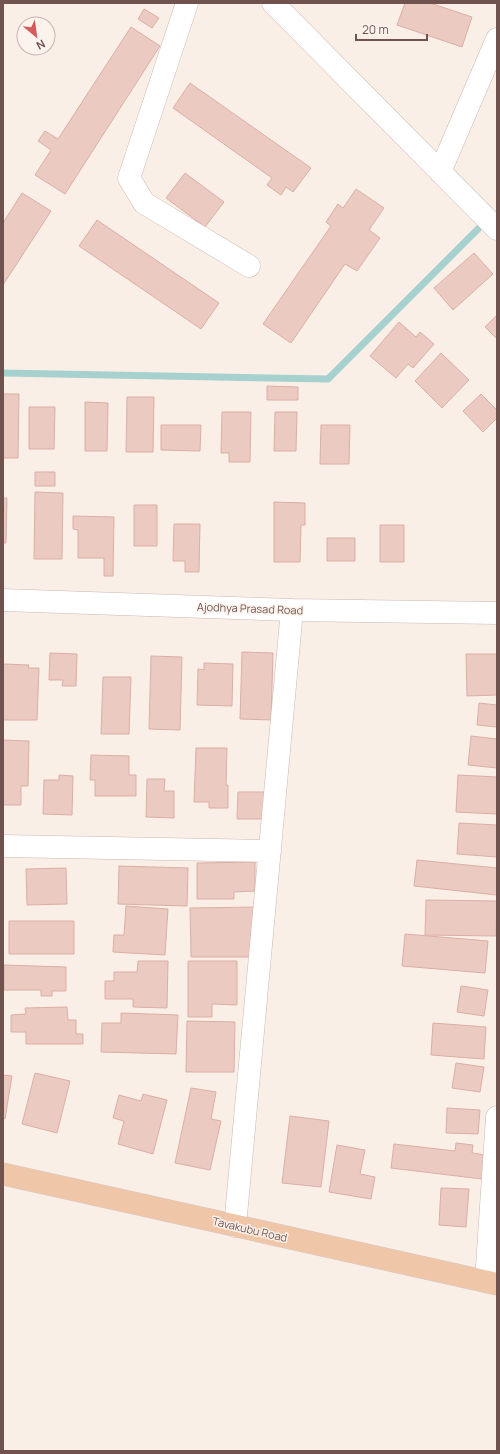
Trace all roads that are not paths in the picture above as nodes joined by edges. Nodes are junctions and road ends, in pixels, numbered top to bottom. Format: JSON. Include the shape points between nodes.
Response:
{"nodes":[{"id":1,"x":187,"y":3,"type":"edge"},
{"id":2,"x":273,"y":3,"type":"edge"},
{"id":3,"x":497,"y":39,"type":"edge"},
{"id":4,"x":440,"y":172,"type":"junction"},
{"id":5,"x":497,"y":230,"type":"edge"},
{"id":6,"x":249,"y":266,"type":"dead end"},
{"id":7,"x":3,"y":600,"type":"edge"},
{"id":8,"x":292,"y":610,"type":"junction"},
{"id":9,"x":497,"y":613,"type":"edge"},
{"id":10,"x":3,"y":846,"type":"edge"},
{"id":11,"x":270,"y":851,"type":"junction"},
{"id":12,"x":497,"y":1117,"type":"edge"},
{"id":13,"x":3,"y":1174,"type":"edge"},
{"id":14,"x":235,"y":1226,"type":"junction"},
{"id":15,"x":491,"y":1282,"type":"edge"}],
"edges":[{"from":1,"to":6,"type":"street","via":[[128,178],[144,203]]},
{"from":2,"to":4,"type":"street"},
{"from":3,"to":4,"type":"street"},
{"from":4,"to":5,"type":"street"},
{"from":7,"to":8,"type":"street","name":"Ajodhya Prasad Road"},
{"from":8,"to":9,"type":"street","name":"Ajodhya Prasad Road"},
{"from":8,"to":11,"type":"street"},
{"from":10,"to":11,"type":"street"},
{"from":11,"to":14,"type":"street"},
{"from":12,"to":15,"type":"street"},
{"from":13,"to":14,"type":"main road","name":"Tavakubu Road"},
{"from":14,"to":15,"type":"main road","name":"Tavakubu Road"}]}
